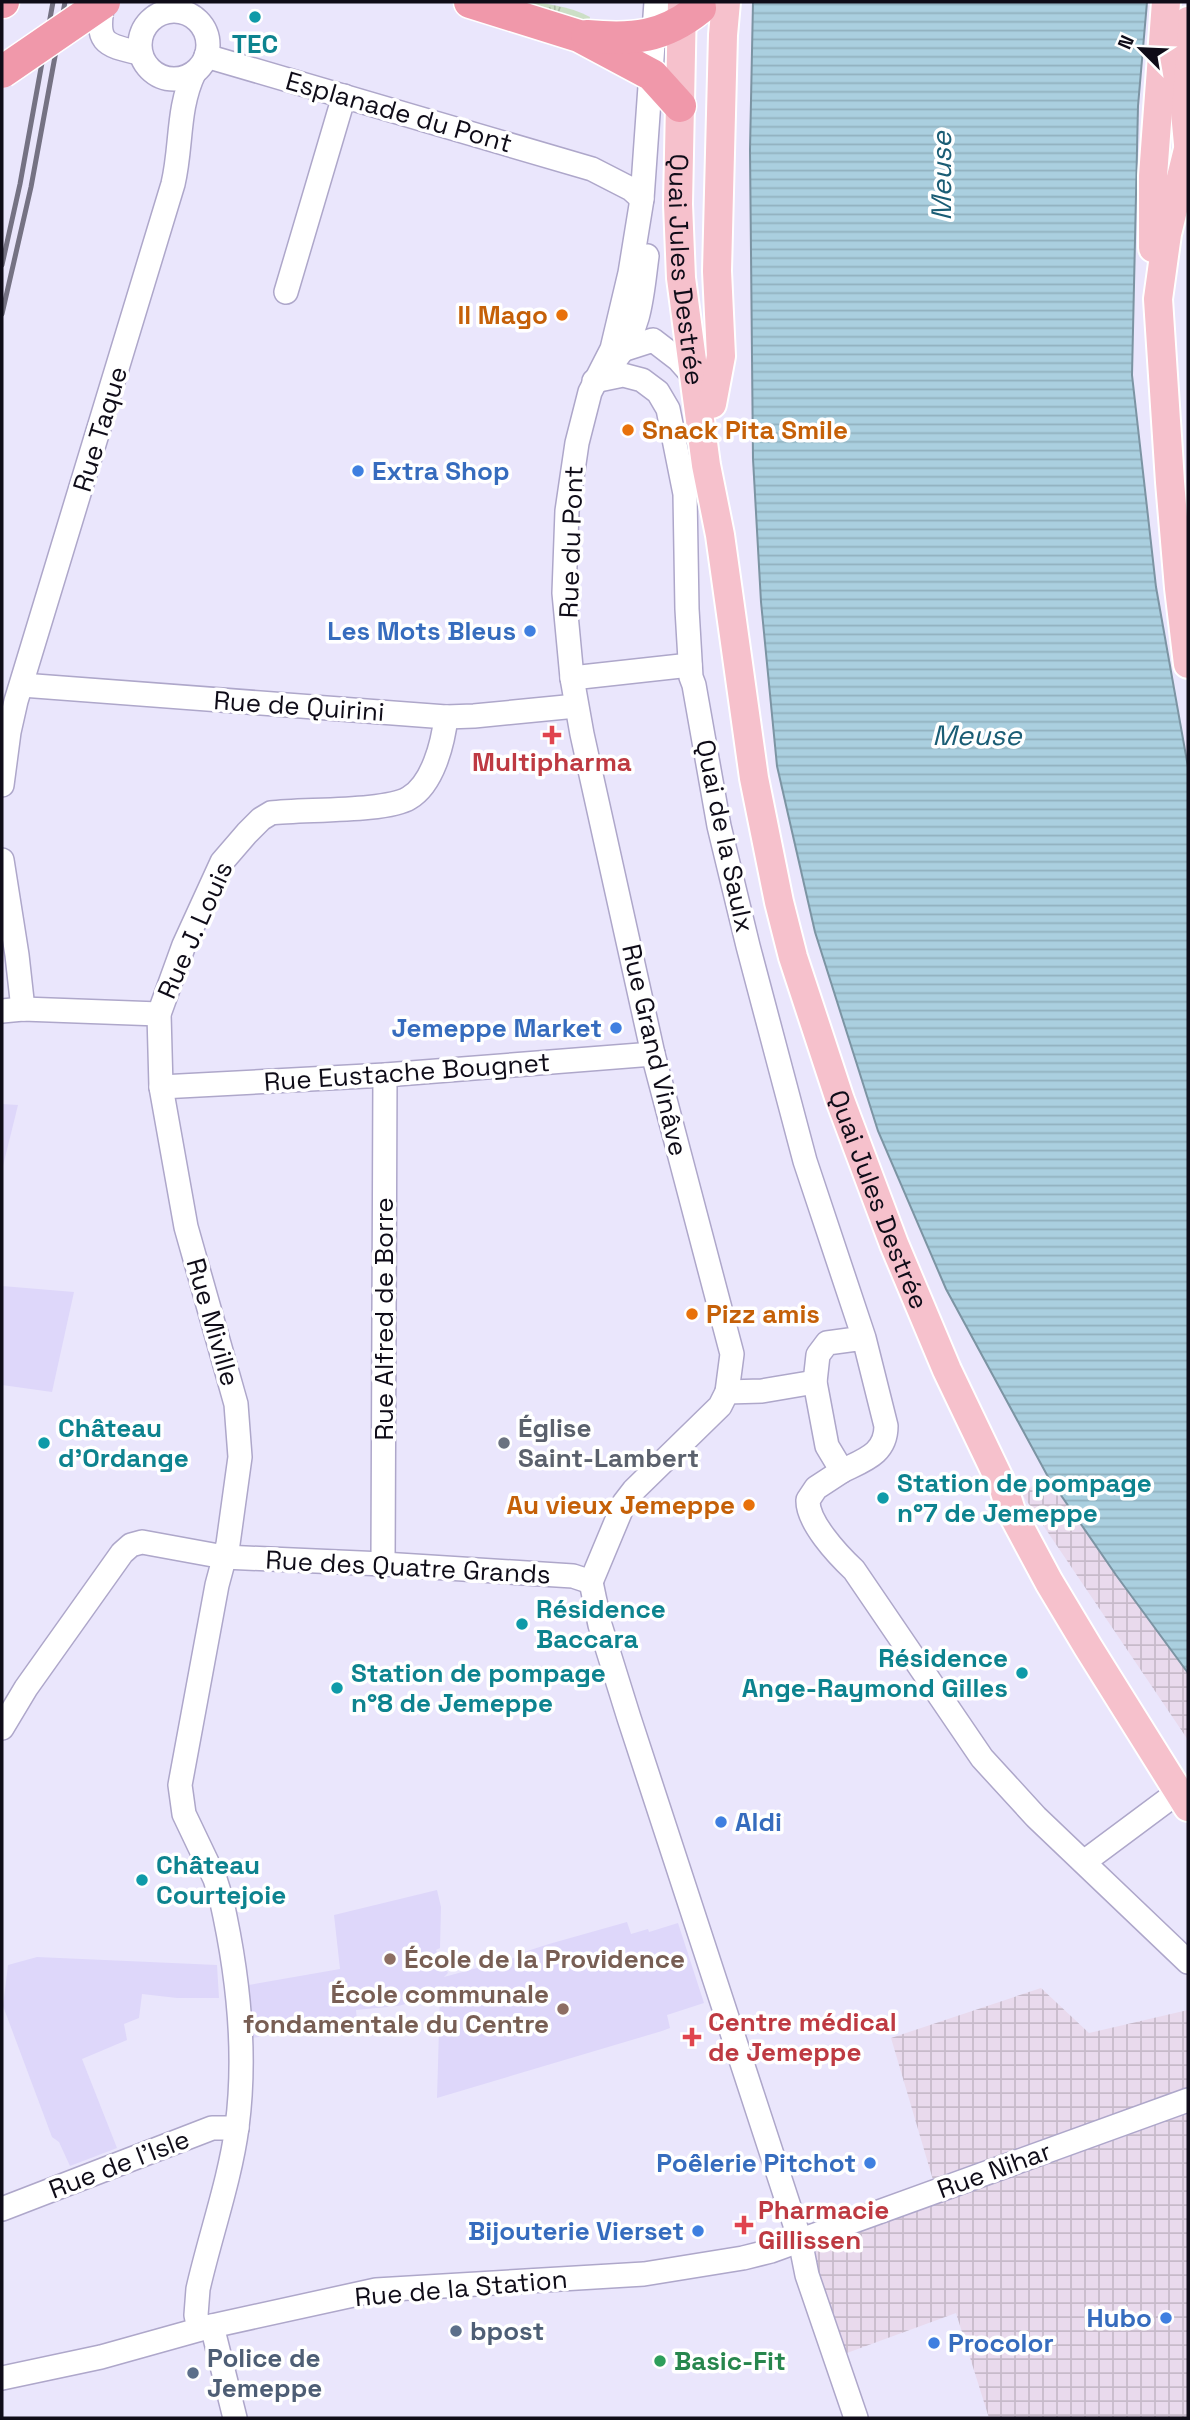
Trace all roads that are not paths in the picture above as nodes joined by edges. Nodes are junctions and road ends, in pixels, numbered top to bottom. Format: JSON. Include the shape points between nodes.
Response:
{"nodes":[{"id":1,"x":76,"y":2,"type":"edge"},
{"id":2,"x":103,"y":2,"type":"edge"},
{"id":3,"x":470,"y":2,"type":"edge"},
{"id":4,"x":656,"y":2,"type":"edge"},
{"id":5,"x":1166,"y":2,"type":"edge"},
{"id":6,"x":164,"y":7,"type":"edge"},
{"id":7,"x":691,"y":12,"type":"edge"},
{"id":8,"x":1188,"y":21,"type":"edge"},
{"id":9,"x":579,"y":36,"type":"junction"},
{"id":10,"x":140,"y":53,"type":"junction"},
{"id":11,"x":2,"y":60,"type":"edge"},
{"id":12,"x":200,"y":64,"type":"junction"},
{"id":13,"x":2,"y":72,"type":"edge"},
{"id":14,"x":652,"y":75,"type":"junction"},
{"id":15,"x":344,"y":96,"type":"junction"},
{"id":16,"x":680,"y":106,"type":"junction"},
{"id":17,"x":1188,"y":146,"type":"edge"},
{"id":18,"x":592,"y":169,"type":"junction"},
{"id":19,"x":643,"y":174,"type":"junction"},
{"id":20,"x":642,"y":199,"type":"junction"},
{"id":21,"x":630,"y":273,"type":"junction"},
{"id":22,"x":286,"y":292,"type":"dead end"},
{"id":23,"x":1158,"y":299,"type":"junction"},
{"id":24,"x":645,"y":332,"type":"junction"},
{"id":25,"x":695,"y":378,"type":"junction"},
{"id":26,"x":594,"y":381,"type":"junction"},
{"id":27,"x":720,"y":535,"type":"junction"},
{"id":28,"x":1188,"y":664,"type":"edge"},
{"id":29,"x":690,"y":665,"type":"junction"},
{"id":30,"x":572,"y":678,"type":"junction"},
{"id":31,"x":22,"y":685,"type":"junction"},
{"id":32,"x":576,"y":706,"type":"junction"},
{"id":33,"x":446,"y":717,"type":"junction"},
{"id":34,"x":2,"y":785,"type":"edge"},
{"id":35,"x":2,"y":860,"type":"edge"},
{"id":36,"x":12,"y":1010,"type":"edge"},
{"id":37,"x":159,"y":1014,"type":"junction"},
{"id":38,"x":653,"y":1054,"type":"junction"},
{"id":39,"x":385,"y":1075,"type":"junction"},
{"id":40,"x":161,"y":1087,"type":"junction"},
{"id":41,"x":864,"y":1338,"type":"junction"},
{"id":42,"x":815,"y":1382,"type":"junction"},
{"id":43,"x":727,"y":1392,"type":"junction"},
{"id":44,"x":842,"y":1471,"type":"junction"},
{"id":45,"x":224,"y":1557,"type":"junction"},
{"id":46,"x":383,"y":1564,"type":"junction"},
{"id":47,"x":591,"y":1582,"type":"junction"},
{"id":48,"x":2,"y":1727,"type":"edge"},
{"id":49,"x":1183,"y":1799,"type":"edge"},
{"id":50,"x":1084,"y":1862,"type":"junction"},
{"id":51,"x":1188,"y":1962,"type":"edge"},
{"id":52,"x":1188,"y":2100,"type":"edge"},
{"id":53,"x":237,"y":2128,"type":"junction"},
{"id":54,"x":2,"y":2209,"type":"edge"},
{"id":55,"x":800,"y":2240,"type":"junction"},
{"id":56,"x":205,"y":2327,"type":"junction"},
{"id":57,"x":2,"y":2378,"type":"edge"},
{"id":58,"x":235,"y":2418,"type":"edge"},
{"id":59,"x":856,"y":2418,"type":"edge"}],
"edges":[{"from":1,"to":11,"type":"highway","via":[[9,49]]},
{"from":2,"to":10,"type":"street","via":[[98,28],[106,42]]},
{"from":2,"to":13,"type":"highway","bridge":true},
{"from":3,"to":9,"type":"highway"},
{"from":4,"to":7,"type":"street"},
{"from":5,"to":23,"type":"main road","via":[[1153,176],[1153,281]]},
{"from":6,"to":10,"type":"street","via":[[146,24]]},
{"from":6,"to":12,"type":"street","via":[[188,14],[205,31],[208,44]]},
{"from":7,"to":9,"type":"highway","via":[[638,38]]},
{"from":7,"to":14,"type":"street"},
{"from":7,"to":16,"type":"main road","name":"Quai Jules Destrée"},
{"from":7,"to":27,"type":"main road","name":"Quai Jules Destrée","via":[[694,244],[721,474]]},
{"from":8,"to":17,"type":"main road"},
{"from":9,"to":14,"type":"highway"},
{"from":10,"to":12,"type":"street","name":"Esplanade du Pont","via":[[149,70],[166,79],[184,78]]},
{"from":12,"to":15,"type":"street","name":"Esplanade du Pont"},
{"from":12,"to":31,"type":"street","name":"Rue Taque","via":[[182,104],[173,184]]},
{"from":14,"to":16,"type":"highway"},
{"from":14,"to":19,"type":"street"},
{"from":15,"to":18,"type":"street","name":"Esplanade du Pont"},
{"from":15,"to":22,"type":"street"},
{"from":16,"to":25,"type":"main road","name":"Quai Jules Destrée","via":[[681,278]]},
{"from":17,"to":23,"type":"main road","via":[[1167,234]]},
{"from":18,"to":19,"type":"street","name":"Esplanade du Pont"},
{"from":18,"to":20,"type":"street","name":"Esplanade du Pont"},
{"from":19,"to":20,"type":"street"},
{"from":19,"to":24,"type":"street","via":[[654,205]]},
{"from":20,"to":21,"type":"street"},
{"from":21,"to":24,"type":"street","via":[[634,307]]},
{"from":21,"to":26,"type":"street","via":[[612,349]]},
{"from":23,"to":28,"type":"main road"},
{"from":24,"to":25,"type":"street"},
{"from":24,"to":26,"type":"street"},
{"from":25,"to":27,"type":"main road","name":"Quai Jules Destrée"},
{"from":26,"to":29,"type":"street","name":"Quai de la Saulx","via":[[623,375],[642,380],[658,392],[668,409],[685,494]]},
{"from":26,"to":30,"type":"street","name":"Rue du Pont","via":[[579,433],[567,511],[564,593]]},
{"from":27,"to":49,"type":"main road","name":"Quai Jules Destrée","via":[[764,832],[793,957],[840,1100],[921,1311],[1011,1511],[1075,1626]]},
{"from":29,"to":30,"type":"street"},
{"from":29,"to":41,"type":"street","name":"Quai de la Saulx","via":[[722,840],[748,946],[808,1170]]},
{"from":30,"to":32,"type":"street","name":"Rue du Pont"},
{"from":31,"to":33,"type":"street","name":"Rue de Quirini"},
{"from":31,"to":34,"type":"street","name":"Rue Taque"},
{"from":32,"to":33,"type":"street","name":"Rue de Quirini"},
{"from":32,"to":38,"type":"street","name":"Rue Grand Vinâve"},
{"from":33,"to":37,"type":"street","name":"Rue J. Louis","via":[[432,768],[423,786],[408,800],[271,813],[239,841],[213,880]]},
{"from":35,"to":36,"type":"street","via":[[19,964]]},
{"from":36,"to":37,"type":"street"},
{"from":37,"to":40,"type":"street","name":"Rue J. Louis"},
{"from":38,"to":39,"type":"street","name":"Rue Eustache Bougnet"},
{"from":38,"to":43,"type":"street","name":"Rue Grand Vinâve","via":[[732,1354]]},
{"from":39,"to":40,"type":"street","name":"Rue Eustache Bougnet"},
{"from":39,"to":46,"type":"street","name":"Rue Alfred de Borre"},
{"from":40,"to":45,"type":"street","name":"Rue Miville","via":[[186,1227],[236,1404],[240,1457]]},
{"from":41,"to":42,"type":"street","via":[[833,1341],[822,1347]]},
{"from":41,"to":44,"type":"street","name":"Quai de la Saulx","via":[[886,1438],[881,1449]]},
{"from":42,"to":43,"type":"street"},
{"from":42,"to":44,"type":"street","via":[[827,1446]]},
{"from":43,"to":47,"type":"street","via":[[711,1417],[624,1503]]},
{"from":44,"to":50,"type":"street","name":"Quai de la Saulx","via":[[810,1494],[807,1507],[811,1516],[854,1570],[982,1758]]},
{"from":45,"to":46,"type":"street","name":"Rue des Quatre Grands"},
{"from":45,"to":48,"type":"street","name":"Rue des Quatre Grands","via":[[142,1542],[131,1545]]},
{"from":45,"to":53,"type":"street","name":"Rue Miville","via":[[180,1784],[184,1814],[215,1878],[226,1918],[241,2028]]},
{"from":46,"to":47,"type":"street","name":"Rue des Quatre Grands","via":[[573,1576]]},
{"from":47,"to":55,"type":"street","via":[[633,1731]]},
{"from":49,"to":50,"type":"street"},
{"from":50,"to":51,"type":"street"},
{"from":52,"to":55,"type":"street","name":"Rue Nihar"},
{"from":53,"to":54,"type":"street","name":"Rue de l'Isle","via":[[212,2127]]},
{"from":53,"to":56,"type":"street","name":"Rue Miville","via":[[198,2289],[196,2315]]},
{"from":55,"to":56,"type":"street","name":"Rue de la Station","via":[[743,2258],[645,2274],[376,2290]]},
{"from":55,"to":59,"type":"street","via":[[807,2274]]},
{"from":56,"to":57,"type":"street","name":"Rue de la Station"},
{"from":56,"to":58,"type":"street","name":"Rue Miville"}]}
